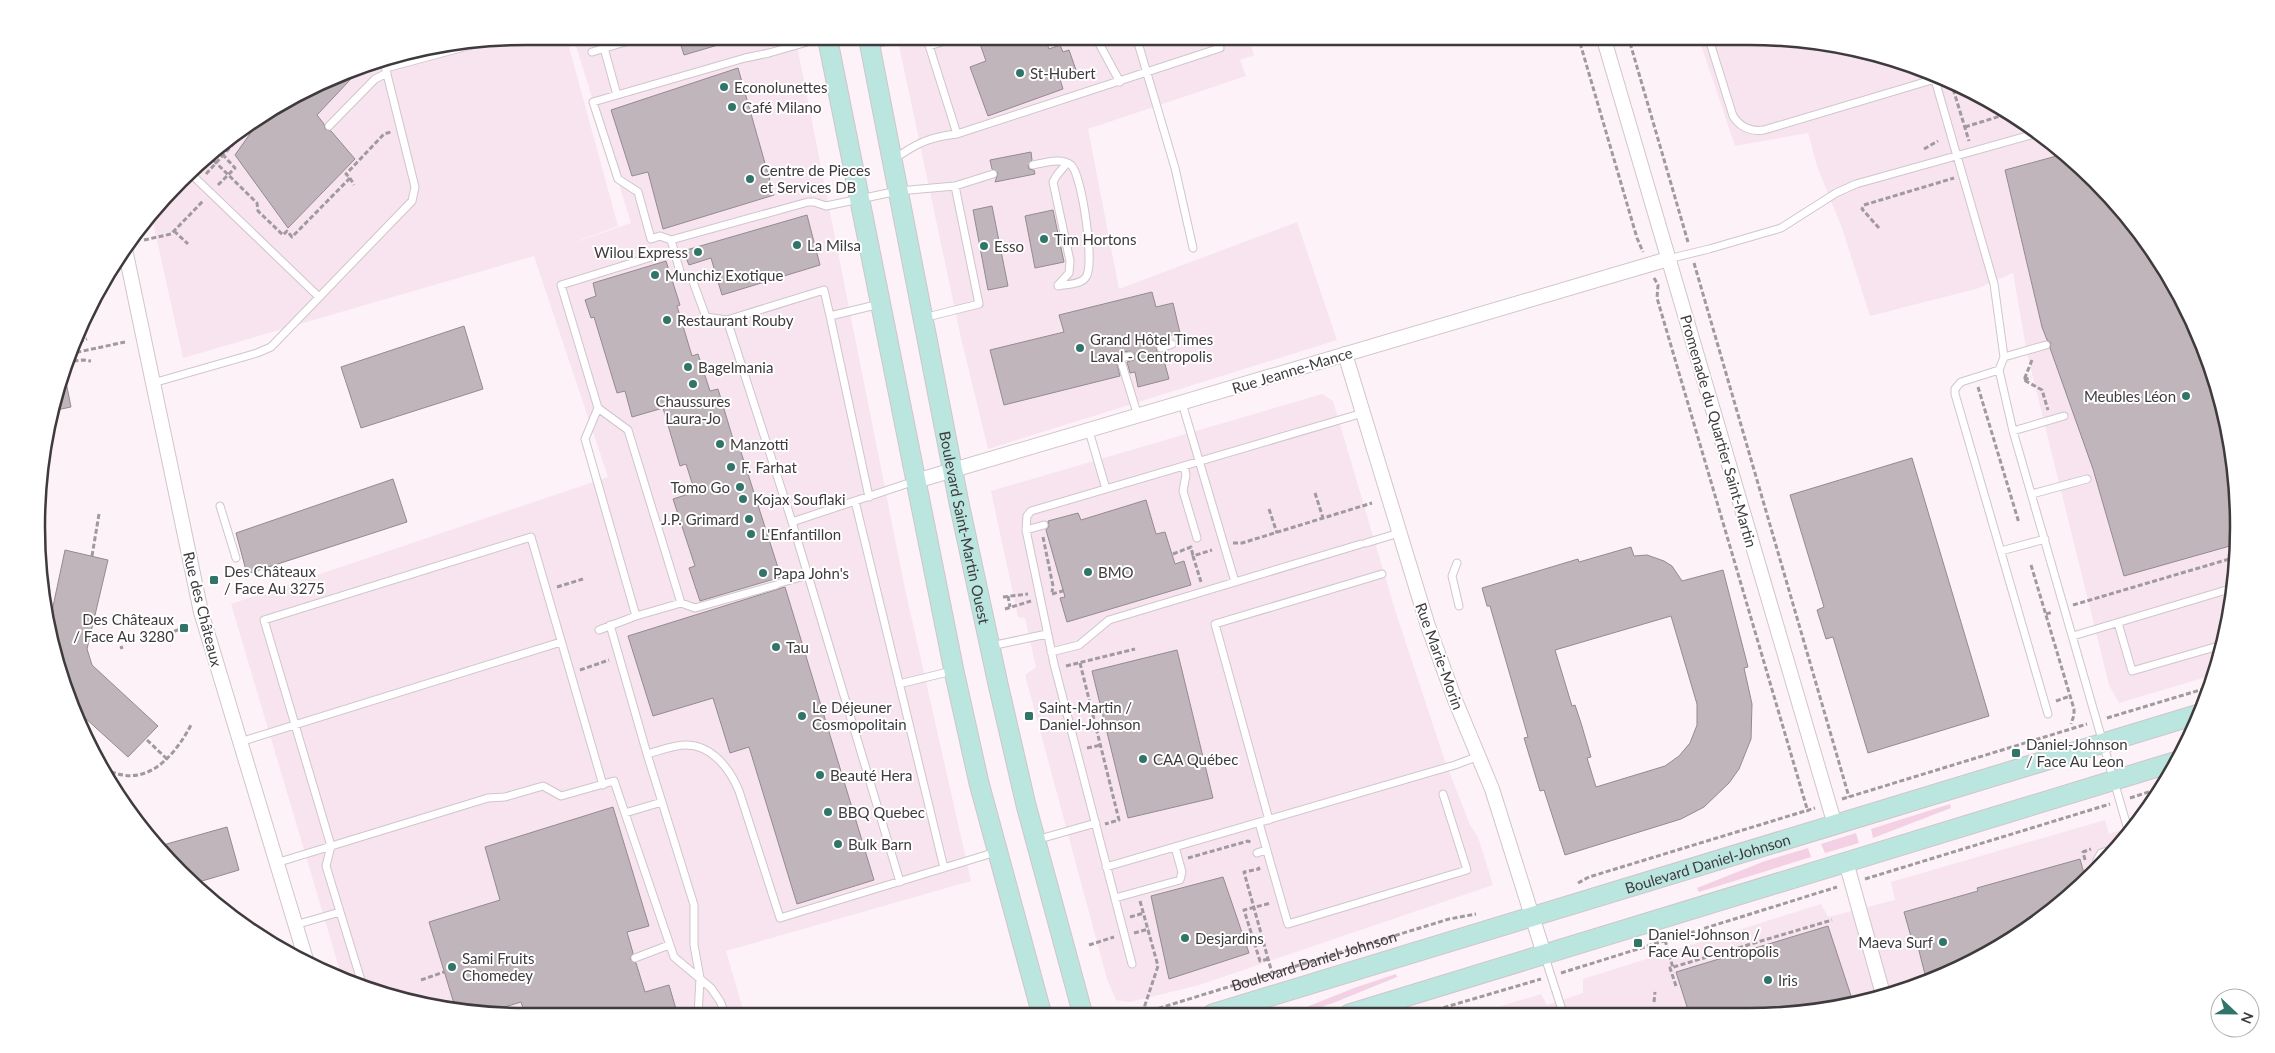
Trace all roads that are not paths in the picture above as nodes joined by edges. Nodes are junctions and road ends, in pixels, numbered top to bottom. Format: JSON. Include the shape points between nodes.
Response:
{"nodes":[{"id":1,"x":614,"y":45,"type":"edge"},
{"id":2,"x":795,"y":45,"type":"edge"},
{"id":3,"x":829,"y":45,"type":"edge"},
{"id":4,"x":869,"y":45,"type":"edge"},
{"id":5,"x":932,"y":45,"type":"edge"},
{"id":6,"x":1100,"y":45,"type":"edge"},
{"id":7,"x":1139,"y":45,"type":"edge"},
{"id":8,"x":1219,"y":45,"type":"edge"},
{"id":9,"x":1606,"y":45,"type":"edge"},
{"id":10,"x":1711,"y":45,"type":"edge"},
{"id":11,"x":929,"y":46,"type":"joint"},
{"id":12,"x":604,"y":48,"type":"junction"},
{"id":13,"x":461,"y":49,"type":"edge"},
{"id":14,"x":592,"y":52,"type":"dead end"},
{"id":15,"x":385,"y":67,"type":"edge"},
{"id":16,"x":386,"y":71,"type":"junction"},
{"id":17,"x":1147,"y":72,"type":"junction"},
{"id":18,"x":1925,"y":79,"type":"edge"},
{"id":19,"x":1120,"y":82,"type":"junction"},
{"id":20,"x":1936,"y":84,"type":"edge"},
{"id":21,"x":617,"y":95,"type":"junction"},
{"id":22,"x":329,"y":126,"type":"dead end"},
{"id":23,"x":957,"y":134,"type":"junction"},
{"id":24,"x":2029,"y":136,"type":"edge"},
{"id":25,"x":1958,"y":156,"type":"junction"},
{"id":26,"x":892,"y":161,"type":"junction"},
{"id":27,"x":1067,"y":163,"type":"junction"},
{"id":28,"x":1033,"y":164,"type":"dead end"},
{"id":29,"x":993,"y":174,"type":"dead end"},
{"id":30,"x":195,"y":178,"type":"edge"},
{"id":31,"x":955,"y":186,"type":"junction"},
{"id":32,"x":898,"y":191,"type":"junction"},
{"id":33,"x":859,"y":200,"type":"junction"},
{"id":34,"x":671,"y":240,"type":"junction"},
{"id":35,"x":1193,"y":248,"type":"dead end"},
{"id":36,"x":674,"y":250,"type":"junction"},
{"id":37,"x":127,"y":258,"type":"edge"},
{"id":38,"x":1668,"y":259,"type":"junction"},
{"id":39,"x":319,"y":297,"type":"junction"},
{"id":40,"x":880,"y":304,"type":"junction"},
{"id":41,"x":830,"y":316,"type":"junction"},
{"id":42,"x":923,"y":318,"type":"junction"},
{"id":43,"x":727,"y":320,"type":"junction"},
{"id":44,"x":1172,"y":344,"type":"dead end"},
{"id":45,"x":2046,"y":345,"type":"dead end"},
{"id":46,"x":1161,"y":348,"type":"dead end"},
{"id":47,"x":1345,"y":354,"type":"junction"},
{"id":48,"x":1130,"y":356,"type":"dead end"},
{"id":49,"x":2004,"y":357,"type":"junction"},
{"id":50,"x":1999,"y":370,"type":"junction"},
{"id":51,"x":153,"y":383,"type":"junction"},
{"id":52,"x":1182,"y":403,"type":"junction"},
{"id":53,"x":598,"y":408,"type":"junction"},
{"id":54,"x":1363,"y":413,"type":"junction"},
{"id":55,"x":1138,"y":416,"type":"junction"},
{"id":56,"x":2064,"y":416,"type":"dead end"},
{"id":57,"x":1089,"y":431,"type":"junction"},
{"id":58,"x":2013,"y":431,"type":"junction"},
{"id":59,"x":1200,"y":461,"type":"junction"},
{"id":60,"x":1184,"y":466,"type":"junction"},
{"id":61,"x":953,"y":470,"type":"junction"},
{"id":62,"x":2086,"y":479,"type":"dead end"},
{"id":63,"x":916,"y":481,"type":"junction"},
{"id":64,"x":1106,"y":489,"type":"junction"},
{"id":65,"x":2032,"y":494,"type":"junction"},
{"id":66,"x":869,"y":497,"type":"junction"},
{"id":67,"x":855,"y":501,"type":"junction"},
{"id":68,"x":220,"y":506,"type":"dead end"},
{"id":69,"x":792,"y":522,"type":"junction"},
{"id":70,"x":1044,"y":525,"type":"dead end"},
{"id":71,"x":1026,"y":530,"type":"junction"},
{"id":72,"x":1399,"y":533,"type":"junction"},
{"id":73,"x":1197,"y":538,"type":"dead end"},
{"id":74,"x":2045,"y":539,"type":"junction"},
{"id":75,"x":2001,"y":551,"type":"junction"},
{"id":76,"x":236,"y":558,"type":"dead end"},
{"id":77,"x":1457,"y":563,"type":"dead end"},
{"id":78,"x":1382,"y":574,"type":"dead end"},
{"id":79,"x":808,"y":575,"type":"junction"},
{"id":80,"x":1235,"y":582,"type":"junction"},
{"id":81,"x":2226,"y":590,"type":"edge"},
{"id":82,"x":681,"y":603,"type":"junction"},
{"id":83,"x":1460,"y":606,"type":"dead end"},
{"id":84,"x":636,"y":616,"type":"junction"},
{"id":85,"x":2118,"y":623,"type":"junction"},
{"id":86,"x":610,"y":626,"type":"junction"},
{"id":87,"x":599,"y":630,"type":"dead end"},
{"id":88,"x":1047,"y":634,"type":"junction"},
{"id":89,"x":2073,"y":636,"type":"junction"},
{"id":90,"x":561,"y":642,"type":"junction"},
{"id":91,"x":990,"y":647,"type":"junction"},
{"id":92,"x":2215,"y":647,"type":"edge"},
{"id":93,"x":1051,"y":652,"type":"junction"},
{"id":94,"x":954,"y":671,"type":"junction"},
{"id":95,"x":899,"y":684,"type":"junction"},
{"id":96,"x":2048,"y":714,"type":"dead end"},
{"id":97,"x":2190,"y":717,"type":"edge"},
{"id":98,"x":295,"y":726,"type":"junction"},
{"id":99,"x":239,"y":742,"type":"junction"},
{"id":100,"x":2104,"y":743,"type":"junction"},
{"id":101,"x":647,"y":754,"type":"junction"},
{"id":102,"x":1479,"y":756,"type":"junction"},
{"id":103,"x":2166,"y":764,"type":"edge"},
{"id":104,"x":2115,"y":780,"type":"junction"},
{"id":105,"x":603,"y":785,"type":"junction"},
{"id":106,"x":1443,"y":794,"type":"dead end"},
{"id":107,"x":662,"y":802,"type":"junction"},
{"id":108,"x":625,"y":813,"type":"junction"},
{"id":109,"x":1269,"y":820,"type":"junction"},
{"id":110,"x":1096,"y":823,"type":"junction"},
{"id":111,"x":1259,"y":823,"type":"junction"},
{"id":112,"x":2127,"y":824,"type":"edge"},
{"id":113,"x":1835,"y":825,"type":"junction"},
{"id":114,"x":1036,"y":840,"type":"junction"},
{"id":115,"x":331,"y":846,"type":"junction"},
{"id":116,"x":1176,"y":847,"type":"junction"},
{"id":117,"x":1255,"y":850,"type":"road end"},
{"id":118,"x":1266,"y":850,"type":"junction"},
{"id":119,"x":998,"y":852,"type":"junction"},
{"id":120,"x":1846,"y":862,"type":"junction"},
{"id":121,"x":276,"y":863,"type":"junction"},
{"id":122,"x":1106,"y":867,"type":"junction"},
{"id":123,"x":944,"y":868,"type":"junction"},
{"id":124,"x":900,"y":882,"type":"junction"},
{"id":125,"x":1115,"y":898,"type":"junction"},
{"id":126,"x":340,"y":912,"type":"junction"},
{"id":127,"x":1533,"y":917,"type":"junction"},
{"id":128,"x":295,"y":925,"type":"junction"},
{"id":129,"x":669,"y":945,"type":"junction"},
{"id":130,"x":303,"y":952,"type":"edge"},
{"id":131,"x":1544,"y":954,"type":"junction"},
{"id":132,"x":634,"y":958,"type":"dead end"},
{"id":133,"x":1132,"y":964,"type":"dead end"},
{"id":134,"x":360,"y":978,"type":"edge"},
{"id":135,"x":700,"y":978,"type":"junction"},
{"id":136,"x":1882,"y":989,"type":"edge"},
{"id":137,"x":698,"y":1008,"type":"edge"},
{"id":138,"x":722,"y":1008,"type":"edge"},
{"id":139,"x":1040,"y":1008,"type":"edge"},
{"id":140,"x":1081,"y":1008,"type":"edge"},
{"id":141,"x":1232,"y":1008,"type":"edge"},
{"id":142,"x":1368,"y":1008,"type":"edge"},
{"id":143,"x":1561,"y":1008,"type":"edge"}],
"edges":[{"from":1,"to":12,"type":"lane"},
{"from":2,"to":21,"type":"lane"},
{"from":3,"to":33,"type":"main road"},
{"from":4,"to":26,"type":"main road","name":"Boulevard Saint-Martin Ouest"},
{"from":5,"to":11,"type":"lane"},
{"from":6,"to":19,"type":"lane"},
{"from":7,"to":17,"type":"lane"},
{"from":8,"to":17,"type":"lane","via":[[1220,48]]},
{"from":9,"to":38,"type":"street","name":"Promenade du Quartier Saint-Martin"},
{"from":10,"to":18,"type":"lane","via":[[1733,116],[1739,124],[1754,131]]},
{"from":11,"to":23,"type":"lane"},
{"from":12,"to":14,"type":"lane"},
{"from":12,"to":21,"type":"lane"},
{"from":13,"to":16,"type":"lane"},
{"from":15,"to":16,"type":"lane"},
{"from":16,"to":22,"type":"lane"},
{"from":16,"to":39,"type":"lane","via":[[415,187],[414,198]]},
{"from":17,"to":19,"type":"lane"},
{"from":17,"to":35,"type":"lane","via":[[1175,168]]},
{"from":19,"to":23,"type":"lane"},
{"from":20,"to":25,"type":"lane"},
{"from":21,"to":34,"type":"lane","via":[[593,102],[618,179],[638,192],[651,239],[660,236]]},
{"from":23,"to":26,"type":"lane","via":[[914,145]]},
{"from":24,"to":25,"type":"lane"},
{"from":25,"to":38,"type":"lane","via":[[1844,188],[1781,228]]},
{"from":25,"to":49,"type":"lane","via":[[1994,284]]},
{"from":26,"to":32,"type":"main road","name":"Boulevard Saint-Martin Ouest"},
{"from":27,"to":27,"type":"lane","via":[[1075,170],[1079,184],[1086,218],[1090,268],[1086,278],[1080,282],[1058,286],[1069,273],[1070,261],[1054,179]]},
{"from":27,"to":28,"type":"lane"},
{"from":29,"to":31,"type":"lane"},
{"from":30,"to":39,"type":"lane"},
{"from":31,"to":32,"type":"lane"},
{"from":31,"to":42,"type":"lane","via":[[979,304]]},
{"from":32,"to":33,"type":"lane"},
{"from":32,"to":42,"type":"main road","name":"Boulevard Saint-Martin Ouest"},
{"from":33,"to":34,"type":"lane","via":[[826,206],[808,202]]},
{"from":33,"to":40,"type":"main road"},
{"from":34,"to":36,"type":"lane"},
{"from":36,"to":43,"type":"lane","via":[[681,275],[692,279],[706,317]]},
{"from":36,"to":53,"type":"lane","via":[[561,285]]},
{"from":37,"to":51,"type":"street","name":"Rue des Châteaux"},
{"from":38,"to":47,"type":"street","name":"Rue Jeanne-Mance"},
{"from":38,"to":113,"type":"street","name":"Promenade du Quartier Saint-Martin"},
{"from":39,"to":51,"type":"lane","via":[[271,347]]},
{"from":40,"to":41,"type":"lane"},
{"from":40,"to":63,"type":"main road"},
{"from":41,"to":43,"type":"lane","via":[[824,290]]},
{"from":41,"to":66,"type":"lane"},
{"from":42,"to":61,"type":"main road","name":"Boulevard Saint-Martin Ouest"},
{"from":43,"to":69,"type":"lane"},
{"from":44,"to":46,"type":"lane"},
{"from":45,"to":49,"type":"lane"},
{"from":47,"to":52,"type":"street","name":"Rue Jeanne-Mance"},
{"from":47,"to":54,"type":"street","name":"Rue Marie-Morin"},
{"from":48,"to":55,"type":"lane","via":[[1120,358]]},
{"from":49,"to":50,"type":"lane"},
{"from":50,"to":58,"type":"lane"},
{"from":50,"to":75,"type":"lane","via":[[1961,382],[1955,389]]},
{"from":51,"to":99,"type":"street","name":"Rue des Châteaux","via":[[201,612]]},
{"from":52,"to":55,"type":"street","name":"Rue Jeanne-Mance"},
{"from":52,"to":59,"type":"lane"},
{"from":53,"to":82,"type":"lane","via":[[628,430]]},
{"from":53,"to":84,"type":"lane","via":[[585,439]]},
{"from":54,"to":59,"type":"lane"},
{"from":54,"to":72,"type":"street","name":"Rue Marie-Morin"},
{"from":55,"to":57,"type":"street","name":"Rue Jeanne-Mance"},
{"from":56,"to":58,"type":"lane"},
{"from":57,"to":61,"type":"street","name":"Rue Jeanne-Mance"},
{"from":57,"to":64,"type":"lane"},
{"from":58,"to":65,"type":"lane"},
{"from":59,"to":60,"type":"lane"},
{"from":59,"to":80,"type":"lane"},
{"from":60,"to":64,"type":"lane"},
{"from":60,"to":73,"type":"lane","via":[[1183,491]]},
{"from":61,"to":63,"type":"street","name":"Rue Jeanne-Mance"},
{"from":61,"to":91,"type":"main road","name":"Boulevard Saint-Martin Ouest"},
{"from":62,"to":65,"type":"lane"},
{"from":63,"to":66,"type":"lane"},
{"from":63,"to":94,"type":"main road"},
{"from":64,"to":71,"type":"lane","via":[[1032,510],[1027,516]]},
{"from":65,"to":74,"type":"lane"},
{"from":66,"to":67,"type":"lane"},
{"from":67,"to":69,"type":"lane"},
{"from":67,"to":95,"type":"lane"},
{"from":68,"to":76,"type":"lane"},
{"from":69,"to":79,"type":"lane"},
{"from":70,"to":71,"type":"lane"},
{"from":71,"to":88,"type":"lane"},
{"from":72,"to":80,"type":"lane"},
{"from":72,"to":102,"type":"street","name":"Rue Marie-Morin","via":[[1433,641]]},
{"from":74,"to":75,"type":"lane"},
{"from":74,"to":89,"type":"lane"},
{"from":75,"to":96,"type":"lane"},
{"from":77,"to":83,"type":"lane","via":[[1452,576]]},
{"from":78,"to":109,"type":"lane","via":[[1214,624]]},
{"from":79,"to":82,"type":"lane","via":[[695,608]]},
{"from":79,"to":124,"type":"lane"},
{"from":80,"to":93,"type":"lane","via":[[1109,620],[1079,645]]},
{"from":81,"to":85,"type":"lane"},
{"from":82,"to":84,"type":"lane"},
{"from":84,"to":86,"type":"lane"},
{"from":85,"to":89,"type":"lane"},
{"from":85,"to":92,"type":"lane","via":[[2132,672]]},
{"from":86,"to":87,"type":"lane"},
{"from":86,"to":101,"type":"lane"},
{"from":88,"to":91,"type":"lane"},
{"from":88,"to":93,"type":"lane"},
{"from":89,"to":100,"type":"lane"},
{"from":90,"to":98,"type":"lane"},
{"from":90,"to":98,"type":"lane","via":[[530,537],[264,620]]},
{"from":90,"to":105,"type":"lane"},
{"from":91,"to":114,"type":"main road","name":"Boulevard Saint-Martin Ouest"},
{"from":93,"to":110,"type":"lane"},
{"from":94,"to":95,"type":"lane"},
{"from":94,"to":119,"type":"main road"},
{"from":95,"to":123,"type":"lane"},
{"from":97,"to":100,"type":"main road","name":"Boulevard Daniel-Johnson"},
{"from":98,"to":99,"type":"lane"},
{"from":98,"to":115,"type":"lane"},
{"from":99,"to":121,"type":"street","name":"Rue des Châteaux"},
{"from":100,"to":104,"type":"lane"},
{"from":100,"to":113,"type":"main road","name":"Boulevard Daniel-Johnson"},
{"from":101,"to":107,"type":"lane"},
{"from":101,"to":124,"type":"lane","via":[[692,746],[709,753],[725,766],[737,786],[780,918]]},
{"from":102,"to":109,"type":"lane","via":[[1455,766]]},
{"from":102,"to":127,"type":"street","name":"Rue Marie-Morin"},
{"from":103,"to":104,"type":"main road"},
{"from":104,"to":112,"type":"lane"},
{"from":104,"to":120,"type":"main road"},
{"from":105,"to":108,"type":"lane","via":[[614,781]]},
{"from":105,"to":115,"type":"lane","via":[[561,796],[543,786],[505,797],[488,798]]},
{"from":106,"to":118,"type":"lane","via":[[1466,870],[1288,924]]},
{"from":107,"to":108,"type":"lane"},
{"from":107,"to":135,"type":"lane","via":[[694,906],[694,945]]},
{"from":108,"to":129,"type":"lane"},
{"from":109,"to":111,"type":"lane"},
{"from":110,"to":114,"type":"lane"},
{"from":110,"to":122,"type":"lane"},
{"from":111,"to":116,"type":"lane"},
{"from":111,"to":118,"type":"lane"},
{"from":113,"to":127,"type":"main road","name":"Boulevard Daniel-Johnson"},
{"from":114,"to":140,"type":"main road","name":"Boulevard Saint-Martin Ouest"},
{"from":115,"to":121,"type":"lane"},
{"from":115,"to":126,"type":"lane","via":[[326,866]]},
{"from":116,"to":122,"type":"lane"},
{"from":116,"to":125,"type":"lane","via":[[1182,872],[1180,880]]},
{"from":117,"to":118,"type":"lane"},
{"from":119,"to":123,"type":"lane"},
{"from":119,"to":139,"type":"main road"},
{"from":120,"to":131,"type":"main road"},
{"from":120,"to":136,"type":"street"},
{"from":121,"to":128,"type":"street","name":"Rue des Châteaux"},
{"from":122,"to":125,"type":"lane"},
{"from":123,"to":124,"type":"lane"},
{"from":125,"to":133,"type":"lane"},
{"from":126,"to":128,"type":"lane"},
{"from":126,"to":134,"type":"lane"},
{"from":127,"to":131,"type":"street","name":"Rue Marie-Morin"},
{"from":127,"to":141,"type":"main road","name":"Boulevard Daniel-Johnson"},
{"from":128,"to":130,"type":"street","name":"Rue des Châteaux"},
{"from":129,"to":132,"type":"lane"},
{"from":129,"to":135,"type":"lane","via":[[680,964]]},
{"from":131,"to":142,"type":"main road"},
{"from":131,"to":143,"type":"lane"},
{"from":135,"to":137,"type":"lane"},
{"from":135,"to":138,"type":"lane","via":[[715,994]]}]}
